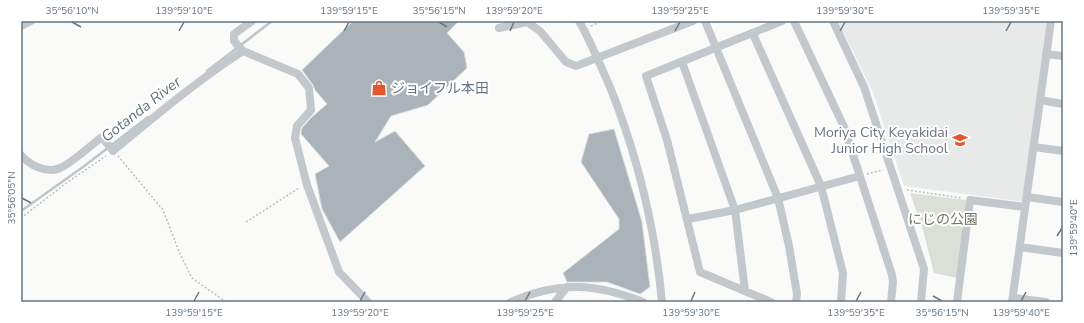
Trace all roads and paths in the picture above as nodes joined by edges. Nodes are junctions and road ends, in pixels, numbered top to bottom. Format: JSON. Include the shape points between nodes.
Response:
{"nodes":[{"id":1,"x":30,"y":21,"type":"edge"},
{"id":2,"x":252,"y":21,"type":"edge"},
{"id":3,"x":527,"y":21,"type":"edge"},
{"id":4,"x":579,"y":21,"type":"edge"},
{"id":5,"x":602,"y":21,"type":"edge"},
{"id":6,"x":693,"y":21,"type":"edge"},
{"id":7,"x":705,"y":21,"type":"edge"},
{"id":8,"x":782,"y":21,"type":"edge"},
{"id":9,"x":794,"y":21,"type":"edge"},
{"id":10,"x":833,"y":21,"type":"edge"},
{"id":11,"x":1051,"y":21,"type":"edge"},
{"id":12,"x":21,"y":26,"type":"edge"},
{"id":13,"x":498,"y":28,"type":"dead end"},
{"id":14,"x":584,"y":29,"type":"junction"},
{"id":15,"x":753,"y":34,"type":"junction"},
{"id":16,"x":716,"y":48,"type":"junction"},
{"id":17,"x":243,"y":51,"type":"junction"},
{"id":18,"x":1046,"y":54,"type":"junction"},
{"id":19,"x":1063,"y":56,"type":"edge"},
{"id":20,"x":598,"y":58,"type":"junction"},
{"id":21,"x":682,"y":62,"type":"junction"},
{"id":22,"x":1040,"y":100,"type":"junction"},
{"id":23,"x":1063,"y":104,"type":"edge"},
{"id":24,"x":1034,"y":147,"type":"junction"},
{"id":25,"x":113,"y":151,"type":"junction"},
{"id":26,"x":1063,"y":151,"type":"edge"},
{"id":27,"x":21,"y":155,"type":"edge"},
{"id":28,"x":891,"y":168,"type":"junction"},
{"id":29,"x":860,"y":176,"type":"junction"},
{"id":30,"x":307,"y":185,"type":"junction"},
{"id":31,"x":821,"y":186,"type":"junction"},
{"id":32,"x":897,"y":189,"type":"junction"},
{"id":33,"x":1027,"y":197,"type":"junction"},
{"id":34,"x":778,"y":198,"type":"junction"},
{"id":35,"x":970,"y":200,"type":"junction"},
{"id":36,"x":1063,"y":202,"type":"edge"},
{"id":37,"x":1025,"y":207,"type":"junction"},
{"id":38,"x":735,"y":210,"type":"junction"},
{"id":39,"x":21,"y":218,"type":"edge"},
{"id":40,"x":688,"y":218,"type":"junction"},
{"id":41,"x":246,"y":222,"type":"dead end"},
{"id":42,"x":1020,"y":246,"type":"junction"},
{"id":43,"x":1063,"y":252,"type":"edge"},
{"id":44,"x":567,"y":287,"type":"junction"},
{"id":45,"x":745,"y":291,"type":"junction"},
{"id":46,"x":1012,"y":300,"type":"edge"},
{"id":47,"x":226,"y":302,"type":"edge"},
{"id":48,"x":368,"y":302,"type":"edge"},
{"id":49,"x":511,"y":302,"type":"edge"},
{"id":50,"x":554,"y":302,"type":"edge"},
{"id":51,"x":643,"y":302,"type":"edge"},
{"id":52,"x":662,"y":302,"type":"edge"},
{"id":53,"x":771,"y":302,"type":"edge"},
{"id":54,"x":796,"y":302,"type":"edge"},
{"id":55,"x":841,"y":302,"type":"edge"},
{"id":56,"x":891,"y":302,"type":"edge"},
{"id":57,"x":921,"y":302,"type":"edge"},
{"id":58,"x":957,"y":302,"type":"edge"},
{"id":59,"x":1046,"y":302,"type":"edge"}],
"edges":[{"from":1,"to":12,"type":"street"},
{"from":2,"to":17,"type":"street","via":[[234,34],[234,41]]},
{"from":3,"to":13,"type":"street"},
{"from":3,"to":20,"type":"street","via":[[540,31],[566,62],[576,66]]},
{"from":4,"to":14,"type":"street"},
{"from":5,"to":14,"type":"path"},
{"from":6,"to":20,"type":"street"},
{"from":7,"to":16,"type":"street"},
{"from":8,"to":15,"type":"street"},
{"from":9,"to":29,"type":"street","via":[[844,128]]},
{"from":10,"to":28,"type":"street","via":[[864,87]]},
{"from":11,"to":18,"type":"street"},
{"from":14,"to":20,"type":"street"},
{"from":15,"to":16,"type":"street"},
{"from":15,"to":31,"type":"street"},
{"from":16,"to":21,"type":"street"},
{"from":16,"to":34,"type":"street"},
{"from":17,"to":25,"type":"street","via":[[156,115]]},
{"from":17,"to":30,"type":"street","via":[[298,74],[309,88],[311,110],[297,126],[295,138]]},
{"from":18,"to":19,"type":"street"},
{"from":18,"to":22,"type":"street"},
{"from":20,"to":52,"type":"street","via":[[634,152],[655,239]]},
{"from":21,"to":38,"type":"street"},
{"from":21,"to":40,"type":"street","via":[[646,76]]},
{"from":22,"to":23,"type":"street"},
{"from":22,"to":24,"type":"street"},
{"from":24,"to":26,"type":"street"},
{"from":24,"to":33,"type":"street"},
{"from":25,"to":27,"type":"street","via":[[102,137],[60,168],[48,170],[26,161]]},
{"from":25,"to":39,"type":"path"},
{"from":25,"to":47,"type":"path","via":[[163,210],[192,278]]},
{"from":28,"to":29,"type":"path"},
{"from":28,"to":32,"type":"street"},
{"from":29,"to":31,"type":"street"},
{"from":29,"to":56,"type":"street","via":[[892,275]]},
{"from":30,"to":41,"type":"path","via":[[292,191]]},
{"from":30,"to":48,"type":"street","via":[[339,272]]},
{"from":31,"to":34,"type":"street"},
{"from":31,"to":55,"type":"street","via":[[843,272]]},
{"from":32,"to":35,"type":"path"},
{"from":32,"to":57,"type":"street","via":[[924,269]]},
{"from":33,"to":36,"type":"street"},
{"from":33,"to":37,"type":"street"},
{"from":34,"to":38,"type":"street"},
{"from":34,"to":54,"type":"street","via":[[789,246]]},
{"from":35,"to":37,"type":"street"},
{"from":35,"to":58,"type":"street"},
{"from":37,"to":42,"type":"street"},
{"from":38,"to":40,"type":"street"},
{"from":38,"to":45,"type":"street"},
{"from":40,"to":45,"type":"street","via":[[700,272]]},
{"from":42,"to":43,"type":"street"},
{"from":42,"to":46,"type":"street"},
{"from":44,"to":49,"type":"street","via":[[545,290]]},
{"from":44,"to":50,"type":"street"},
{"from":44,"to":51,"type":"street","via":[[602,288],[620,292]]},
{"from":45,"to":53,"type":"street"},
{"from":46,"to":59,"type":"street"}]}
